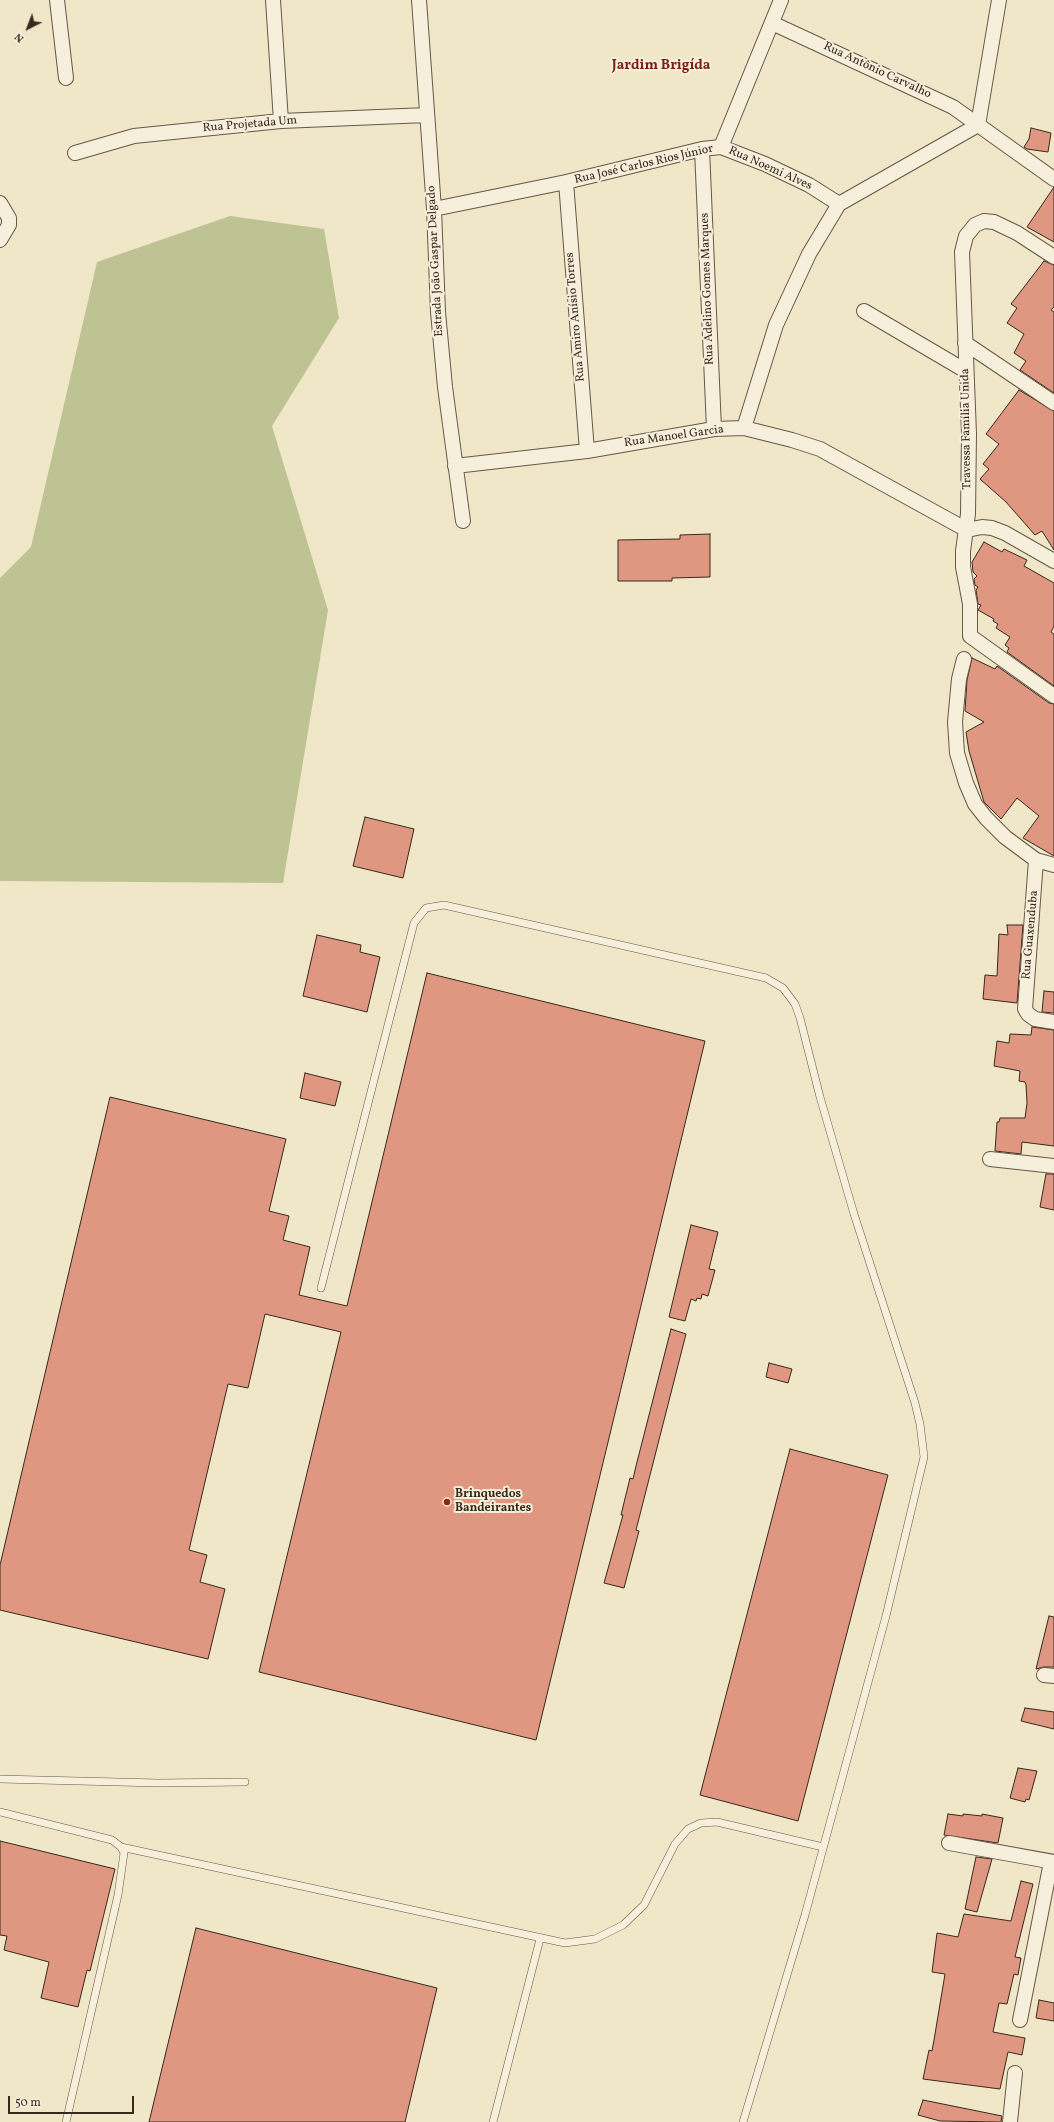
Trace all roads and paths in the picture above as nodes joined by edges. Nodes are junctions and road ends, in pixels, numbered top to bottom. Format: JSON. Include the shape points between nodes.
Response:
{"nodes":[{"id":1,"x":57,"y":0,"type":"edge"},
{"id":2,"x":273,"y":0,"type":"edge"},
{"id":3,"x":419,"y":0,"type":"edge"},
{"id":4,"x":781,"y":0,"type":"edge"},
{"id":5,"x":999,"y":0,"type":"edge"},
{"id":6,"x":772,"y":23,"type":"junction"},
{"id":7,"x":66,"y":78,"type":"dead end"},
{"id":8,"x":427,"y":114,"type":"junction"},
{"id":9,"x":281,"y":121,"type":"junction"},
{"id":10,"x":978,"y":125,"type":"junction"},
{"id":11,"x":721,"y":147,"type":"junction"},
{"id":12,"x":702,"y":149,"type":"junction"},
{"id":13,"x":75,"y":153,"type":"dead end"},
{"id":14,"x":1054,"y":167,"type":"edge"},
{"id":15,"x":1035,"y":168,"type":"junction"},
{"id":16,"x":1054,"y":179,"type":"edge"},
{"id":17,"x":566,"y":182,"type":"junction"},
{"id":18,"x":0,"y":204,"type":"edge"},
{"id":19,"x":838,"y":204,"type":"junction"},
{"id":20,"x":434,"y":209,"type":"junction"},
{"id":21,"x":0,"y":240,"type":"edge"},
{"id":22,"x":1054,"y":257,"type":"edge"},
{"id":23,"x":864,"y":311,"type":"dead end"},
{"id":24,"x":965,"y":343,"type":"junction"},
{"id":25,"x":966,"y":371,"type":"junction"},
{"id":26,"x":1054,"y":403,"type":"edge"},
{"id":27,"x":744,"y":428,"type":"junction"},
{"id":28,"x":714,"y":429,"type":"junction"},
{"id":29,"x":587,"y":451,"type":"junction"},
{"id":30,"x":455,"y":466,"type":"junction"},
{"id":31,"x":463,"y":521,"type":"dead end"},
{"id":32,"x":967,"y":530,"type":"junction"},
{"id":33,"x":1054,"y":561,"type":"edge"},
{"id":34,"x":964,"y":659,"type":"dead end"},
{"id":35,"x":1054,"y":696,"type":"edge"},
{"id":36,"x":1036,"y":860,"type":"junction"},
{"id":37,"x":1054,"y":865,"type":"edge"},
{"id":38,"x":1054,"y":1022,"type":"edge"},
{"id":39,"x":990,"y":1159,"type":"dead end"},
{"id":40,"x":1054,"y":1166,"type":"edge"},
{"id":41,"x":321,"y":1288,"type":"dead end"},
{"id":42,"x":0,"y":1779,"type":"edge"},
{"id":43,"x":244,"y":1782,"type":"dead end"},
{"id":44,"x":0,"y":1812,"type":"edge"},
{"id":45,"x":949,"y":1843,"type":"dead end"},
{"id":46,"x":121,"y":1847,"type":"junction"},
{"id":47,"x":823,"y":1847,"type":"junction"},
{"id":48,"x":1053,"y":1862,"type":"edge"},
{"id":49,"x":540,"y":1939,"type":"junction"},
{"id":50,"x":1020,"y":2020,"type":"dead end"},
{"id":51,"x":1015,"y":2073,"type":"dead end"},
{"id":52,"x":66,"y":2122,"type":"edge"},
{"id":53,"x":493,"y":2122,"type":"edge"},
{"id":54,"x":743,"y":2122,"type":"edge"},
{"id":55,"x":1010,"y":2122,"type":"edge"}],
"edges":[{"from":1,"to":7,"type":"street"},
{"from":2,"to":9,"type":"street"},
{"from":3,"to":8,"type":"street","name":"Estrada João Gaspar Delgado"},
{"from":4,"to":6,"type":"street","name":"Rua José Carlos Rios Júnior"},
{"from":5,"to":10,"type":"street"},
{"from":6,"to":10,"type":"street","name":"Rua Antônio Carvalho","via":[[929,94],[954,107]]},
{"from":6,"to":11,"type":"street","name":"Rua José Carlos Rios Júnior"},
{"from":8,"to":9,"type":"street","name":"Rua Projetada Um"},
{"from":8,"to":20,"type":"street","name":"Estrada João Gaspar Delgado"},
{"from":9,"to":13,"type":"street","name":"Rua Projetada Um","via":[[134,136]]},
{"from":10,"to":15,"type":"street","name":"Rua Antônio Carvalho"},
{"from":10,"to":19,"type":"street"},
{"from":11,"to":12,"type":"street","name":"Rua José Carlos Rios Júnior"},
{"from":11,"to":19,"type":"street","name":"Rua Noemi Alves","via":[[809,185]]},
{"from":12,"to":17,"type":"street","name":"Rua José Carlos Rios Júnior"},
{"from":12,"to":28,"type":"street","name":"Rua Adelino Gomes Marques"},
{"from":14,"to":15,"type":"street"},
{"from":15,"to":16,"type":"street","name":"Rua Antônio Carvalho"},
{"from":17,"to":20,"type":"street","name":"Rua José Carlos Rios Júnior"},
{"from":17,"to":29,"type":"street","name":"Rua Amiro Anísio Torres"},
{"from":18,"to":21,"type":"street","via":[[9,218],[9,225]]},
{"from":19,"to":27,"type":"street","via":[[809,254],[776,326]]},
{"from":20,"to":30,"type":"street","name":"Estrada João Gaspar Delgado","via":[[439,319]]},
{"from":22,"to":24,"type":"street","name":"Travessa Família Unida","via":[[1017,233],[994,222],[984,221],[975,225],[966,236],[962,252]]},
{"from":23,"to":25,"type":"street"},
{"from":24,"to":25,"type":"street","name":"Travessa Família Unida"},
{"from":24,"to":26,"type":"street"},
{"from":25,"to":32,"type":"street","name":"Travessa Família Unida","via":[[969,434]]},
{"from":27,"to":28,"type":"street","name":"Rua Manoel Garcia"},
{"from":27,"to":32,"type":"street","name":"Rua Manoel Garcia","via":[[820,449]]},
{"from":28,"to":29,"type":"street","name":"Rua Manoel Garcia"},
{"from":29,"to":30,"type":"street","name":"Rua Manoel Garcia"},
{"from":30,"to":31,"type":"street","name":"Estrada João Gaspar Delgado"},
{"from":32,"to":33,"type":"street","via":[[992,528]]},
{"from":32,"to":35,"type":"street","name":"Travessa Família Unida","via":[[963,567],[970,604],[970,636]]},
{"from":34,"to":36,"type":"street","via":[[959,679],[955,722],[957,752],[966,783],[986,818],[1005,837]]},
{"from":36,"to":37,"type":"street"},
{"from":36,"to":38,"type":"street","name":"Rua Guaxenduba","via":[[1025,1009],[1036,1018]]},
{"from":39,"to":40,"type":"street"},
{"from":41,"to":47,"type":"lane","via":[[414,923],[426,908],[444,905],[766,978],[784,988],[795,1004],[800,1018],[854,1214],[915,1402],[924,1457],[886,1616]]},
{"from":42,"to":43,"type":"lane","via":[[158,1783]]},
{"from":44,"to":46,"type":"lane","via":[[112,1840]]},
{"from":45,"to":48,"type":"street"},
{"from":46,"to":49,"type":"lane"},
{"from":46,"to":52,"type":"lane","via":[[125,1859],[118,1895]]},
{"from":47,"to":49,"type":"lane","via":[[717,1822],[701,1823],[688,1829],[675,1844],[644,1905],[623,1925],[595,1940],[565,1943]]},
{"from":47,"to":54,"type":"lane"},
{"from":48,"to":50,"type":"street"},
{"from":49,"to":53,"type":"lane"},
{"from":51,"to":55,"type":"street"}]}
